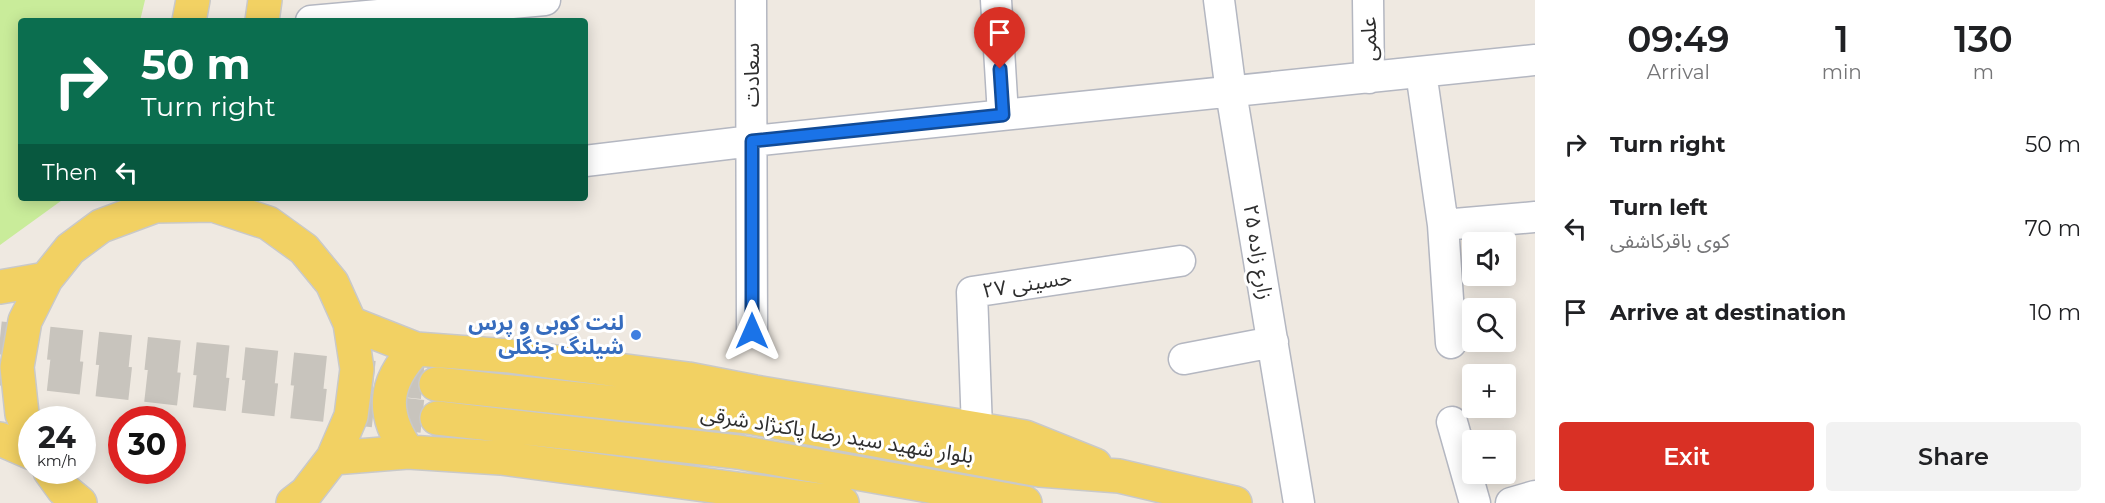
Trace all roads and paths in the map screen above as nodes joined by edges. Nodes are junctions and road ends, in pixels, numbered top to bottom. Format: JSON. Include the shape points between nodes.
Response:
{"nodes":[{"id":1,"x":193,"y":0,"type":"edge"},
{"id":2,"x":265,"y":0,"type":"edge"},
{"id":3,"x":545,"y":0,"type":"edge"},
{"id":4,"x":752,"y":0,"type":"edge"},
{"id":5,"x":996,"y":0,"type":"edge"},
{"id":6,"x":1219,"y":0,"type":"edge"},
{"id":7,"x":1368,"y":0,"type":"edge"},
{"id":8,"x":190,"y":18,"type":"edge"},
{"id":9,"x":262,"y":18,"type":"edge"},
{"id":10,"x":344,"y":18,"type":"edge"},
{"id":11,"x":1535,"y":60,"type":"edge"},
{"id":12,"x":1421,"y":72,"type":"junction"},
{"id":13,"x":1370,"y":78,"type":"junction"},
{"id":14,"x":1231,"y":92,"type":"junction"},
{"id":15,"x":1003,"y":115,"type":"junction"},
{"id":16,"x":752,"y":141,"type":"junction"},
{"id":17,"x":588,"y":161,"type":"edge"},
{"id":18,"x":127,"y":201,"type":"edge"},
{"id":19,"x":259,"y":210,"type":"edge"},
{"id":20,"x":1535,"y":217,"type":"edge"},
{"id":21,"x":1443,"y":225,"type":"junction"},
{"id":22,"x":101,"y":226,"type":"junction"},
{"id":23,"x":1180,"y":261,"type":"dead end"},
{"id":24,"x":46,"y":279,"type":"junction"},
{"id":25,"x":0,"y":287,"type":"edge"},
{"id":26,"x":350,"y":323,"type":"junction"},
{"id":27,"x":752,"y":331,"type":"dead end"},
{"id":28,"x":1272,"y":342,"type":"junction"},
{"id":29,"x":1450,"y":343,"type":"dead end"},
{"id":30,"x":416,"y":349,"type":"junction"},
{"id":31,"x":1184,"y":358,"type":"dead end"},
{"id":32,"x":436,"y":384,"type":"tunnel mouth"},
{"id":33,"x":21,"y":406,"type":"edge"},
{"id":34,"x":437,"y":418,"type":"tunnel mouth"},
{"id":35,"x":1452,"y":422,"type":"dead end"},
{"id":36,"x":977,"y":429,"type":"junction"},
{"id":37,"x":0,"y":439,"type":"edge"},
{"id":38,"x":18,"y":447,"type":"edge"},
{"id":39,"x":408,"y":452,"type":"junction"},
{"id":40,"x":333,"y":458,"type":"junction"},
{"id":41,"x":1127,"y":478,"type":"junction"},
{"id":42,"x":59,"y":484,"type":"edge"},
{"id":43,"x":1535,"y":496,"type":"edge"},
{"id":44,"x":751,"y":497,"type":"edge"},
{"id":45,"x":80,"y":503,"type":"edge"},
{"id":46,"x":293,"y":503,"type":"edge"},
{"id":47,"x":842,"y":503,"type":"edge"},
{"id":48,"x":1025,"y":503,"type":"edge"},
{"id":49,"x":1235,"y":503,"type":"edge"},
{"id":50,"x":1299,"y":503,"type":"edge"},
{"id":51,"x":1475,"y":503,"type":"edge"},
{"id":52,"x":1511,"y":503,"type":"edge"}],
"edges":[{"from":1,"to":8,"type":"main road"},
{"from":2,"to":9,"type":"main road"},
{"from":3,"to":10,"type":"street"},
{"from":4,"to":16,"type":"street","name":"سعادت"},
{"from":5,"to":15,"type":"street"},
{"from":6,"to":14,"type":"street","name":"زارع زاده ۲۵"},
{"from":7,"to":13,"type":"street","name":"علمی"},
{"from":11,"to":12,"type":"street"},
{"from":12,"to":13,"type":"street"},
{"from":12,"to":21,"type":"street"},
{"from":13,"to":14,"type":"street"},
{"from":14,"to":15,"type":"street"},
{"from":14,"to":28,"type":"street","name":"زارع زاده ۲۵"},
{"from":15,"to":16,"type":"street"},
{"from":16,"to":17,"type":"street"},
{"from":16,"to":27,"type":"street","name":"سعادت"},
{"from":18,"to":22,"type":"main road"},
{"from":19,"to":22,"type":"main road","via":[[213,205],[155,206]]},
{"from":19,"to":26,"type":"main road","via":[[304,249],[332,283]]},
{"from":20,"to":21,"type":"street"},
{"from":21,"to":29,"type":"street"},
{"from":22,"to":24,"type":"main road","via":[[70,249]]},
{"from":23,"to":36,"type":"street","name":"حسینی ۲۷","via":[[972,292]]},
{"from":24,"to":25,"type":"main road"},
{"from":24,"to":33,"type":"main road","via":[[26,321],[17,367]]},
{"from":26,"to":30,"type":"main road"},
{"from":26,"to":40,"type":"main road","via":[[357,369],[351,416]]},
{"from":28,"to":31,"type":"street"},
{"from":28,"to":50,"type":"street","name":"زارع زاده ۲۵"},
{"from":30,"to":36,"type":"main road","via":[[510,356],[688,379]]},
{"from":30,"to":39,"type":"main road","via":[[402,363],[389,399],[397,436]]},
{"from":32,"to":41,"type":"main road","name":"بلوار شهید سید رضا پاکنژاد شرقی","via":[[749,417],[1040,470]]},
{"from":34,"to":48,"type":"main road","name":"بلوار شهید سید رضا پاکنژاد شرقی","via":[[738,452]]},
{"from":35,"to":51,"type":"street"},
{"from":36,"to":41,"type":"main road","via":[[1025,437]]},
{"from":37,"to":38,"type":"main road"},
{"from":39,"to":40,"type":"main road"},
{"from":39,"to":44,"type":"main road","via":[[501,458]]},
{"from":40,"to":46,"type":"main road","via":[[306,493]]},
{"from":41,"to":49,"type":"main road","name":"بلوار شهید سید رضا پاکنژاد شرقی"},
{"from":42,"to":45,"type":"main road"},
{"from":43,"to":52,"type":"street"},
{"from":44,"to":47,"type":"main road"}]}
